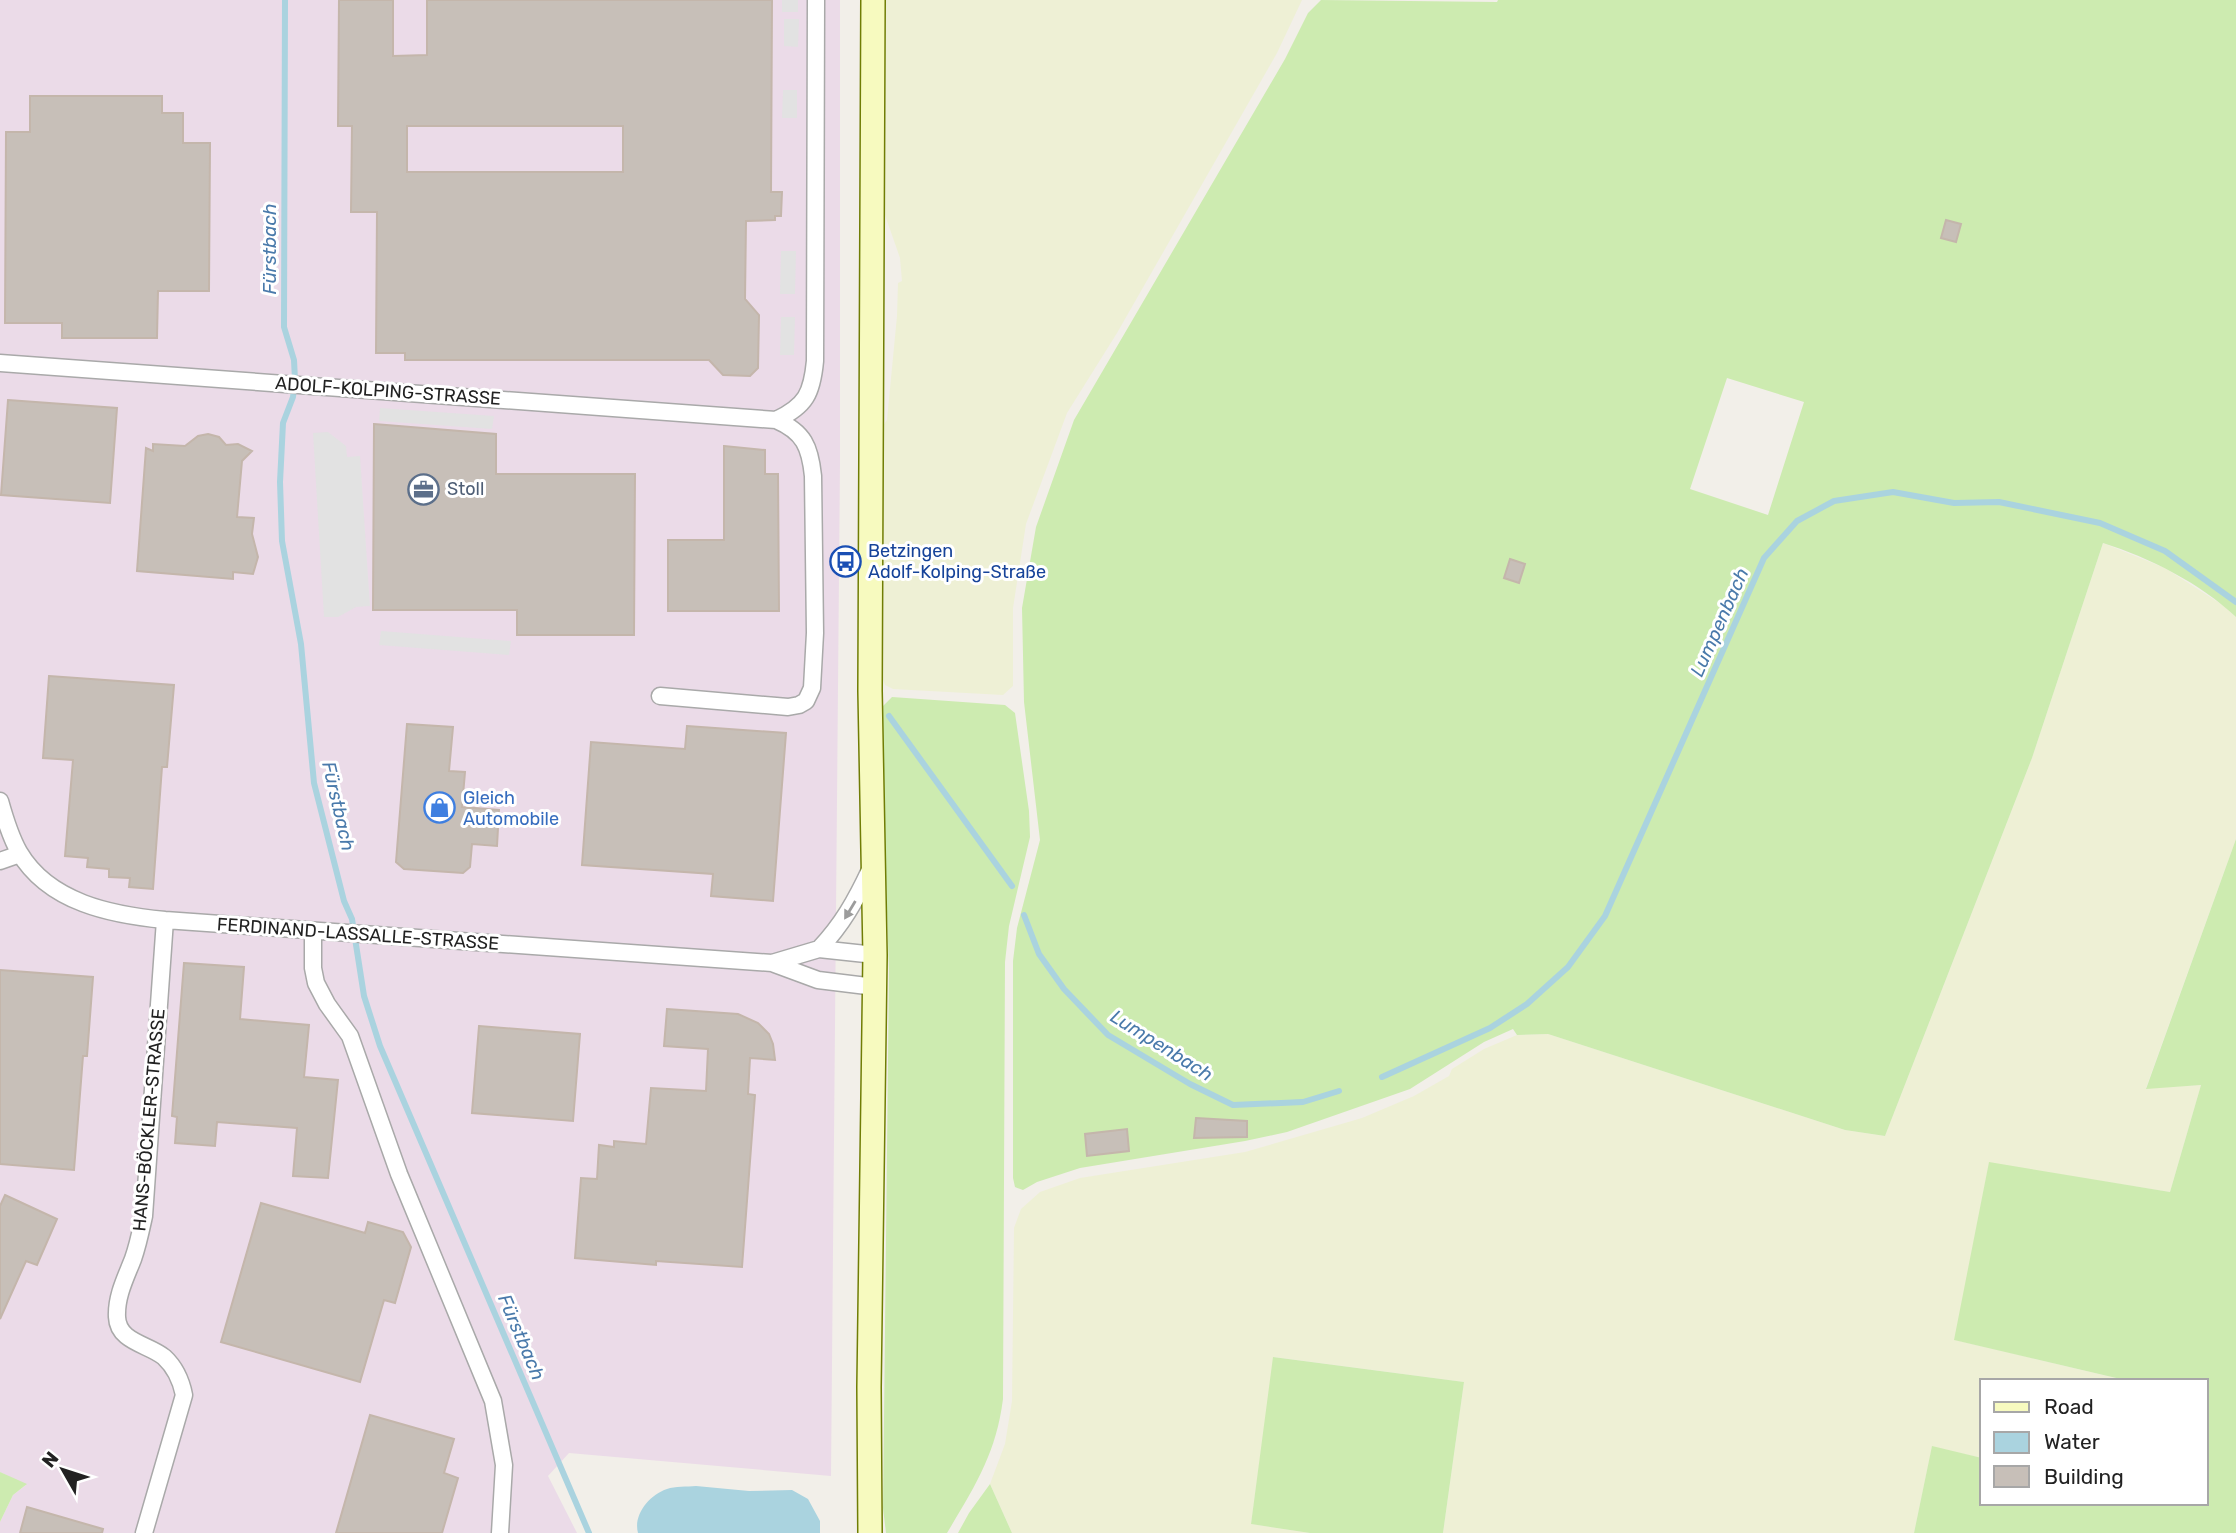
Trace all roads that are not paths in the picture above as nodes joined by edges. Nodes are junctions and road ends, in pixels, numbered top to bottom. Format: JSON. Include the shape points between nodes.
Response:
{"nodes":[{"id":1,"x":816,"y":0,"type":"edge"},
{"id":2,"x":873,"y":0,"type":"edge"},
{"id":3,"x":0,"y":363,"type":"edge"},
{"id":4,"x":776,"y":420,"type":"junction"},
{"id":5,"x":660,"y":696,"type":"dead end"},
{"id":6,"x":0,"y":801,"type":"edge"},
{"id":7,"x":20,"y":854,"type":"junction"},
{"id":8,"x":0,"y":861,"type":"edge"},
{"id":9,"x":872,"y":865,"type":"junction"},
{"id":10,"x":165,"y":920,"type":"junction"},
{"id":11,"x":313,"y":931,"type":"junction"},
{"id":12,"x":819,"y":949,"type":"junction"},
{"id":13,"x":875,"y":955,"type":"junction"},
{"id":14,"x":772,"y":963,"type":"junction"},
{"id":15,"x":875,"y":987,"type":"junction"},
{"id":16,"x":144,"y":1533,"type":"edge"},
{"id":17,"x":500,"y":1533,"type":"edge"},
{"id":18,"x":870,"y":1533,"type":"edge"}],
"edges":[{"from":1,"to":4,"type":"street","via":[[815,361],[807,398]]},
{"from":2,"to":9,"type":"main road"},
{"from":3,"to":4,"type":"street","name":"ADOLF-KOLPING-STRASSE"},
{"from":4,"to":5,"type":"street","via":[[803,438],[811,456],[815,633],[810,694],[799,705],[789,707]]},
{"from":6,"to":7,"type":"street","name":"FERDINAND-LASSALLE-STRASSE"},
{"from":7,"to":8,"type":"street"},
{"from":7,"to":10,"type":"street","name":"FERDINAND-LASSALLE-STRASSE","via":[[41,878],[82,903],[104,912]]},
{"from":9,"to":12,"type":"street","one_way":true,"via":[[855,904]]},
{"from":9,"to":13,"type":"main road"},
{"from":10,"to":11,"type":"street","name":"FERDINAND-LASSALLE-STRASSE"},
{"from":10,"to":16,"type":"street","name":"HANS-BÖCKLER-STRASSE","via":[[144,1216],[118,1300],[117,1319],[124,1335],[163,1356],[173,1367],[184,1395]]},
{"from":11,"to":14,"type":"street","name":"FERDINAND-LASSALLE-STRASSE"},
{"from":11,"to":17,"type":"street","via":[[316,983],[350,1036],[400,1174],[493,1401],[504,1465]]},
{"from":12,"to":13,"type":"street","name":"FERDINAND-LASSALLE-STRASSE"},
{"from":12,"to":14,"type":"street","name":"FERDINAND-LASSALLE-STRASSE"},
{"from":13,"to":15,"type":"main road"},
{"from":14,"to":15,"type":"street","name":"FERDINAND-LASSALLE-STRASSE","via":[[818,980]]},
{"from":15,"to":18,"type":"main road"}]}
